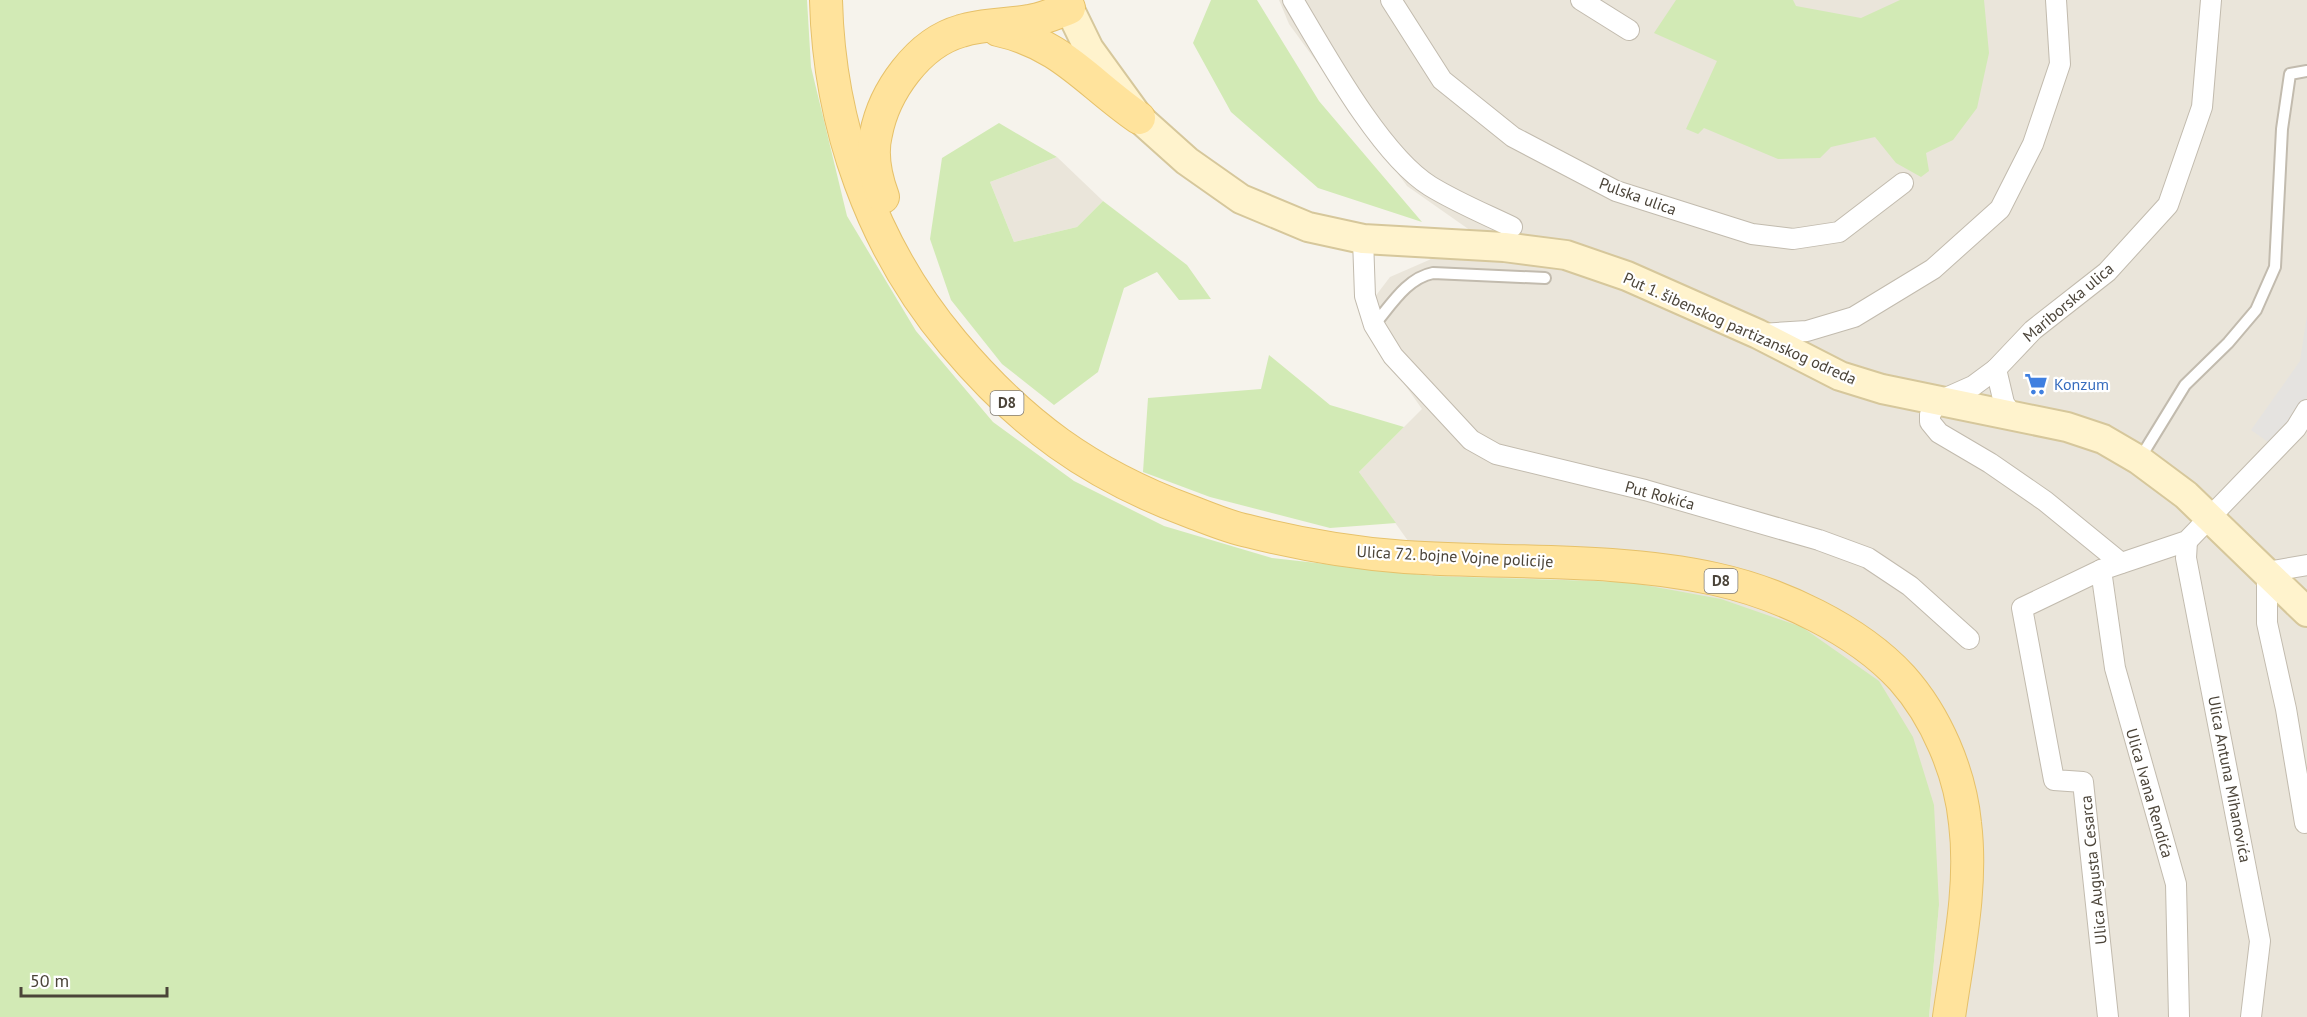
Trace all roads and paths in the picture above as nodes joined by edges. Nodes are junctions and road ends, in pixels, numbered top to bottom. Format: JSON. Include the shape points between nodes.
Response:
{"nodes":[{"id":1,"x":826,"y":0,"type":"edge"},
{"id":2,"x":1293,"y":0,"type":"edge"},
{"id":3,"x":1391,"y":0,"type":"edge"},
{"id":4,"x":1581,"y":0,"type":"edge"},
{"id":5,"x":2056,"y":0,"type":"edge"},
{"id":6,"x":2211,"y":0,"type":"edge"},
{"id":7,"x":1073,"y":3,"type":"edge"},
{"id":8,"x":982,"y":26,"type":"junction"},
{"id":9,"x":1629,"y":30,"type":"dead end"},
{"id":10,"x":2307,"y":71,"type":"edge"},
{"id":11,"x":1139,"y":118,"type":"junction"},
{"id":12,"x":1903,"y":183,"type":"dead end"},
{"id":13,"x":1512,"y":227,"type":"dead end"},
{"id":14,"x":1363,"y":239,"type":"junction"},
{"id":15,"x":892,"y":253,"type":"junction"},
{"id":16,"x":1545,"y":278,"type":"dead end"},
{"id":17,"x":1374,"y":325,"type":"junction"},
{"id":18,"x":1758,"y":334,"type":"junction"},
{"id":19,"x":1996,"y":369,"type":"junction"},
{"id":20,"x":1937,"y":402,"type":"junction"},
{"id":21,"x":2307,"y":410,"type":"edge"},
{"id":22,"x":2014,"y":418,"type":"junction"},
{"id":23,"x":2139,"y":460,"type":"junction"},
{"id":24,"x":2209,"y":518,"type":"junction"},
{"id":25,"x":2187,"y":541,"type":"junction"},
{"id":26,"x":2121,"y":563,"type":"junction"},
{"id":27,"x":2307,"y":566,"type":"edge"},
{"id":28,"x":2101,"y":570,"type":"junction"},
{"id":29,"x":2267,"y":572,"type":"junction"},
{"id":30,"x":2307,"y":612,"type":"edge"},
{"id":31,"x":1969,"y":639,"type":"dead end"},
{"id":32,"x":2305,"y":824,"type":"dead end"},
{"id":33,"x":1949,"y":1017,"type":"edge"},
{"id":34,"x":2108,"y":1017,"type":"edge"},
{"id":35,"x":2179,"y":1017,"type":"edge"},
{"id":36,"x":2251,"y":1017,"type":"edge"}],
"edges":[{"from":1,"to":15,"type":"main road","name":"Ulica 72. bojne Vojne policije","number":"D8","via":[[827,49],[846,141],[862,188]]},
{"from":2,"to":13,"type":"street","via":[[1376,130],[1406,167],[1430,186]]},
{"from":3,"to":12,"type":"street","name":"Pulska ulica","via":[[1442,80],[1513,138],[1616,191],[1752,234],[1793,239],[1839,232]]},
{"from":4,"to":9,"type":"street"},
{"from":5,"to":18,"type":"street","via":[[2060,64],[2033,144],[2000,209],[1933,269],[1854,317],[1807,331]]},
{"from":6,"to":19,"type":"street","name":"Mariborska ulica","via":[[2202,107],[2168,206],[2107,272],[2033,330]]},
{"from":7,"to":8,"type":"main road","via":[[1030,21]]},
{"from":7,"to":11,"type":"street","name":"Put 1. šibenskog partizanskog odreda","via":[[1089,49]]},
{"from":8,"to":11,"type":"main road","via":[[1030,38],[1048,47]]},
{"from":8,"to":15,"type":"main road","via":[[951,35],[922,55],[902,76],[886,102],[875,134],[874,161],[894,234]]},
{"from":10,"to":23,"type":"lane","via":[[2290,74],[2282,129],[2275,267],[2256,310],[2185,385]]},
{"from":11,"to":14,"type":"street","name":"Put 1. šibenskog partizanskog odreda","via":[[1187,161],[1241,199],[1308,227]]},
{"from":14,"to":17,"type":"street","name":"Put Rokića","via":[[1365,296]]},
{"from":14,"to":18,"type":"street","name":"Put 1. šibenskog partizanskog odreda","via":[[1504,247],[1566,255]]},
{"from":15,"to":33,"type":"main road","name":"Ulica 72. bojne Vojne policije","number":"D8","via":[[945,333],[984,380],[1023,417],[1102,472],[1167,503],[1242,530],[1315,546],[1399,556],[1649,569],[1716,580],[1782,599],[1873,652],[1902,679],[1927,714],[1957,781],[1965,822],[1967,864]]},
{"from":16,"to":17,"type":"lane","via":[[1421,275]]},
{"from":17,"to":31,"type":"street","name":"Put Rokića","via":[[1393,356],[1435,402],[1471,440],[1496,454],[1645,490],[1868,558],[1910,585]]},
{"from":18,"to":20,"type":"street","name":"Put 1. šibenskog partizanskog odreda","via":[[1840,375]]},
{"from":19,"to":20,"type":"street","name":"Mariborska ulica","via":[[1973,386]]},
{"from":19,"to":22,"type":"street","via":[[2004,403]]},
{"from":20,"to":22,"type":"street","name":"Put 1. šibenskog partizanskog odreda"},
{"from":20,"to":26,"type":"street","via":[[1930,422],[1939,433],[2045,501]]},
{"from":21,"to":24,"type":"street","via":[[2296,428]]},
{"from":22,"to":23,"type":"street","name":"Put 1. šibenskog partizanskog odreda","via":[[2067,427],[2103,439]]},
{"from":23,"to":24,"type":"street","name":"Put 1. šibenskog partizanskog odreda","via":[[2186,495]]},
{"from":24,"to":25,"type":"street"},
{"from":24,"to":29,"type":"street","name":"Put 1. šibenskog partizanskog odreda"},
{"from":25,"to":26,"type":"street"},
{"from":25,"to":36,"type":"street","name":"Ulica Antuna Mihanovića","via":[[2186,558],[2260,941]]},
{"from":26,"to":28,"type":"street"},
{"from":27,"to":29,"type":"street"},
{"from":28,"to":34,"type":"street","name":"Ulica Augusta Cesarca","via":[[2022,608],[2054,780],[2083,782]]},
{"from":28,"to":35,"type":"street","name":"Ulica Ivana Rendića","via":[[2115,668],[2176,884]]},
{"from":29,"to":30,"type":"street","name":"Put 1. šibenskog partizanskog odreda"},
{"from":29,"to":32,"type":"street","via":[[2267,622]]}]}
